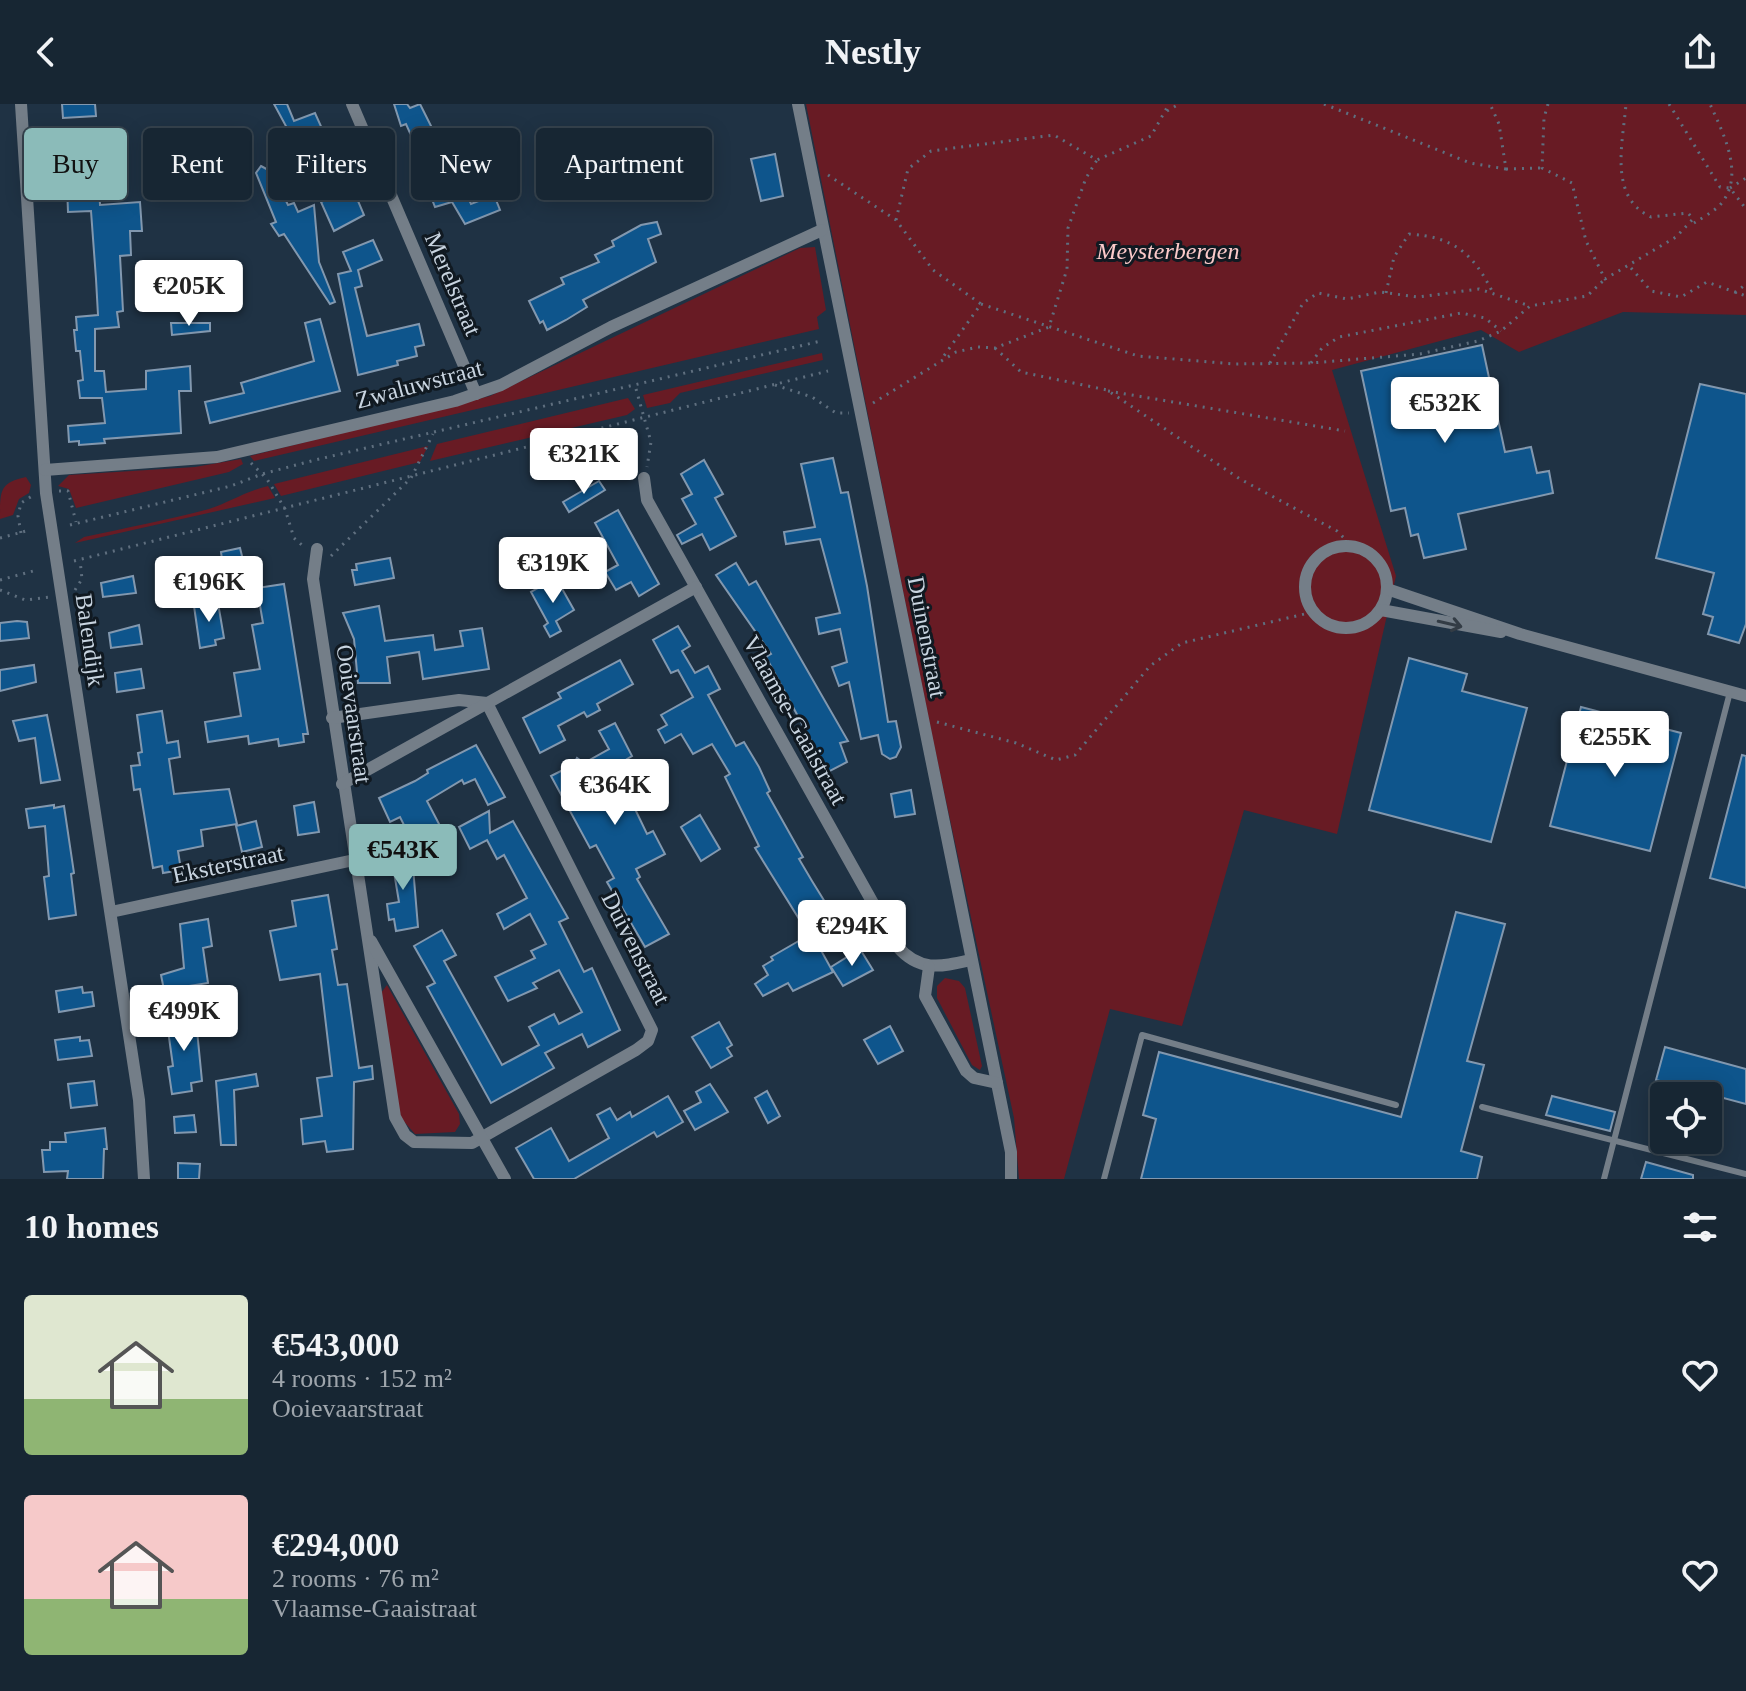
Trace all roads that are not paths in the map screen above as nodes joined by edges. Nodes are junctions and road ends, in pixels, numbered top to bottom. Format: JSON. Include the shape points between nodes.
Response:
{"nodes":[{"id":1,"x":21,"y":104,"type":"edge"},
{"id":2,"x":352,"y":104,"type":"edge"},
{"id":3,"x":798,"y":104,"type":"edge"},
{"id":4,"x":822,"y":230,"type":"junction"},
{"id":5,"x":476,"y":394,"type":"junction"},
{"id":6,"x":45,"y":470,"type":"junction"},
{"id":7,"x":644,"y":478,"type":"road end"},
{"id":8,"x":317,"y":549,"type":"dead end"},
{"id":9,"x":696,"y":587,"type":"junction"},
{"id":10,"x":1387,"y":589,"type":"junction"},
{"id":11,"x":1381,"y":610,"type":"junction"},
{"id":12,"x":1520,"y":634,"type":"junction"},
{"id":13,"x":1730,"y":692,"type":"junction"},
{"id":14,"x":1746,"y":696,"type":"edge"},
{"id":15,"x":487,"y":703,"type":"junction"},
{"id":16,"x":332,"y":718,"type":"junction"},
{"id":17,"x":342,"y":784,"type":"junction"},
{"id":18,"x":354,"y":860,"type":"junction"},
{"id":19,"x":111,"y":912,"type":"junction"},
{"id":20,"x":366,"y":933,"type":"junction"},
{"id":21,"x":971,"y":960,"type":"junction"},
{"id":22,"x":929,"y":967,"type":"junction"},
{"id":23,"x":997,"y":1083,"type":"junction"},
{"id":24,"x":1396,"y":1105,"type":"dead end"},
{"id":25,"x":1482,"y":1107,"type":"dead end"},
{"id":26,"x":482,"y":1138,"type":"junction"},
{"id":27,"x":1614,"y":1140,"type":"junction"},
{"id":28,"x":1746,"y":1174,"type":"edge"},
{"id":29,"x":144,"y":1179,"type":"edge"},
{"id":30,"x":505,"y":1179,"type":"edge"},
{"id":31,"x":1011,"y":1179,"type":"edge"},
{"id":32,"x":1104,"y":1179,"type":"edge"},
{"id":33,"x":1604,"y":1179,"type":"edge"}],
"edges":[{"from":1,"to":6,"type":"street","name":"Balendijk"},
{"from":2,"to":5,"type":"street","name":"Merelstraat"},
{"from":3,"to":4,"type":"street","name":"Duinenstraat"},
{"from":4,"to":5,"type":"street","name":"Zwaluwstraat"},
{"from":4,"to":21,"type":"street","name":"Duinenstraat"},
{"from":5,"to":6,"type":"street","name":"Zwaluwstraat","via":[[240,452]]},
{"from":6,"to":19,"type":"street","name":"Balendijk"},
{"from":7,"to":9,"type":"street","name":"Vlaamse-Gaaistraat","via":[[647,500]]},
{"from":8,"to":16,"type":"street","name":"Ooievaarstraat","via":[[313,579]]},
{"from":9,"to":15,"type":"street"},
{"from":9,"to":22,"type":"street","name":"Vlaamse-Gaaistraat","via":[[897,946],[914,962]]},
{"from":10,"to":11,"type":"street"},
{"from":10,"to":11,"type":"street","via":[[1378,561],[1352,546],[1325,552],[1307,572],[1305,586],[1313,612],[1322,621],[1347,629],[1360,627]]},
{"from":10,"to":12,"type":"street"},
{"from":11,"to":12,"type":"street","one_way":true},
{"from":12,"to":13,"type":"street"},
{"from":13,"to":14,"type":"street"},
{"from":13,"to":27,"type":"lane"},
{"from":15,"to":16,"type":"street","via":[[459,700]]},
{"from":15,"to":17,"type":"street"},
{"from":15,"to":26,"type":"street","name":"Duivenstraat","via":[[652,1030],[636,1050]]},
{"from":16,"to":17,"type":"street","name":"Ooievaarstraat"},
{"from":17,"to":18,"type":"street","name":"Ooievaarstraat"},
{"from":18,"to":19,"type":"street","name":"Eksterstraat"},
{"from":18,"to":20,"type":"street","name":"Ooievaarstraat"},
{"from":19,"to":29,"type":"street","name":"Balendijk","via":[[140,1113]]},
{"from":20,"to":26,"type":"street","name":"Ooievaarstraat"},
{"from":20,"to":26,"type":"street","name":"Ooievaarstraat","via":[[399,1127],[425,1145]]},
{"from":21,"to":22,"type":"street"},
{"from":21,"to":23,"type":"street","name":"Duinenstraat"},
{"from":22,"to":23,"type":"street","via":[[925,996],[966,1071]]},
{"from":23,"to":31,"type":"street","name":"Duinenstraat"},
{"from":24,"to":32,"type":"lane","via":[[1142,1035]]},
{"from":25,"to":27,"type":"lane"},
{"from":26,"to":30,"type":"street","name":"Ooievaarstraat"},
{"from":27,"to":28,"type":"lane"},
{"from":27,"to":33,"type":"lane"}]}
